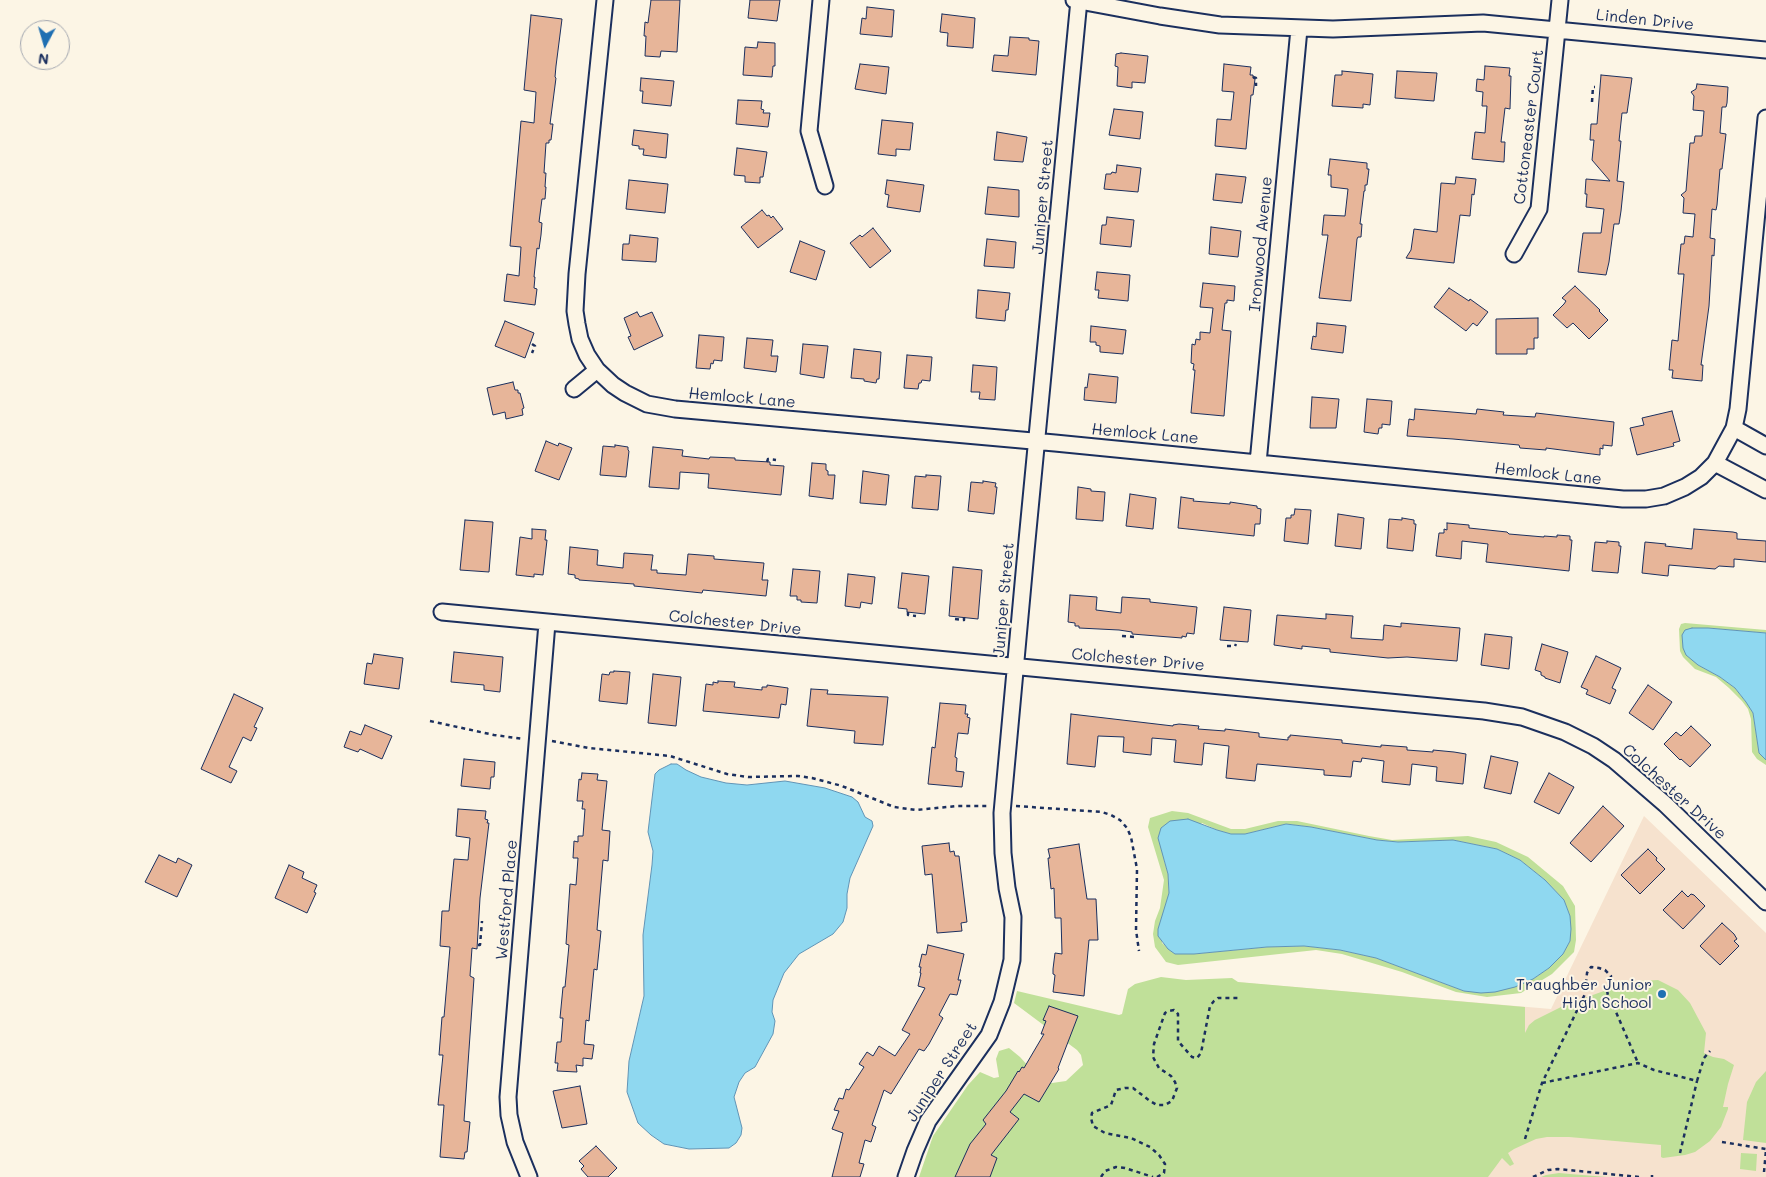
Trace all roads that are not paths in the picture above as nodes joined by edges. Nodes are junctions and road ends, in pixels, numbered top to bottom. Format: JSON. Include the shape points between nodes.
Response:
{"nodes":[{"id":1,"x":605,"y":0,"type":"edge"},
{"id":2,"x":821,"y":0,"type":"edge"},
{"id":3,"x":1078,"y":0,"type":"edge"},
{"id":4,"x":1560,"y":0,"type":"edge"},
{"id":5,"x":1298,"y":28,"type":"junction"},
{"id":6,"x":1558,"y":29,"type":"junction"},
{"id":7,"x":1766,"y":50,"type":"edge"},
{"id":8,"x":1766,"y":118,"type":"edge"},
{"id":9,"x":825,"y":186,"type":"dead end"},
{"id":10,"x":1514,"y":254,"type":"dead end"},
{"id":11,"x":597,"y":370,"type":"junction"},
{"id":12,"x":574,"y":389,"type":"dead end"},
{"id":13,"x":1734,"y":428,"type":"junction"},
{"id":14,"x":1037,"y":442,"type":"junction"},
{"id":15,"x":1766,"y":446,"type":"edge"},
{"id":16,"x":1258,"y":463,"type":"junction"},
{"id":17,"x":1715,"y":463,"type":"junction"},
{"id":18,"x":1766,"y":490,"type":"edge"},
{"id":19,"x":442,"y":612,"type":"dead end"},
{"id":20,"x":547,"y":622,"type":"junction"},
{"id":21,"x":1016,"y":666,"type":"junction"},
{"id":22,"x":1766,"y":902,"type":"edge"},
{"id":23,"x":530,"y":1177,"type":"edge"},
{"id":24,"x":906,"y":1177,"type":"edge"}],
"edges":[{"from":1,"to":11,"type":"street","name":"Hemlock Lane","via":[[576,311],[580,339]]},
{"from":2,"to":9,"type":"street","via":[[809,131]]},
{"from":3,"to":5,"type":"street","name":"Linden Drive","via":[[1220,25]]},
{"from":3,"to":14,"type":"street","name":"Juniper Street"},
{"from":4,"to":6,"type":"street","name":"Cottoneaster Court"},
{"from":5,"to":6,"type":"street","name":"Linden Drive","via":[[1378,29],[1483,23]]},
{"from":5,"to":16,"type":"street","name":"Ironwood Avenue"},
{"from":6,"to":7,"type":"street","name":"Linden Drive"},
{"from":6,"to":10,"type":"street","name":"Cottoneaster Court","via":[[1539,209]]},
{"from":8,"to":13,"type":"street","name":"Hemlock Lane"},
{"from":11,"to":12,"type":"street"},
{"from":11,"to":14,"type":"street","name":"Hemlock Lane","via":[[625,394],[647,404],[664,407]]},
{"from":13,"to":15,"type":"street"},
{"from":13,"to":17,"type":"street","name":"Hemlock Lane"},
{"from":14,"to":16,"type":"street","name":"Hemlock Lane"},
{"from":14,"to":21,"type":"street","name":"Juniper Street"},
{"from":16,"to":17,"type":"street","name":"Hemlock Lane","via":[[1623,499],[1664,496],[1701,477]]},
{"from":17,"to":18,"type":"street"},
{"from":19,"to":20,"type":"street","name":"Colchester Drive"},
{"from":20,"to":21,"type":"street","name":"Colchester Drive"},
{"from":20,"to":23,"type":"street","name":"Westford Place","via":[[508,1097],[515,1142]]},
{"from":21,"to":22,"type":"street","name":"Colchester Drive","via":[[1484,711],[1522,717],[1554,727],[1593,746],[1629,771]]},
{"from":21,"to":24,"type":"street","name":"Juniper Street","via":[[1002,813],[1012,918],[1012,960],[1002,1002],[989,1035],[928,1121]]}]}
